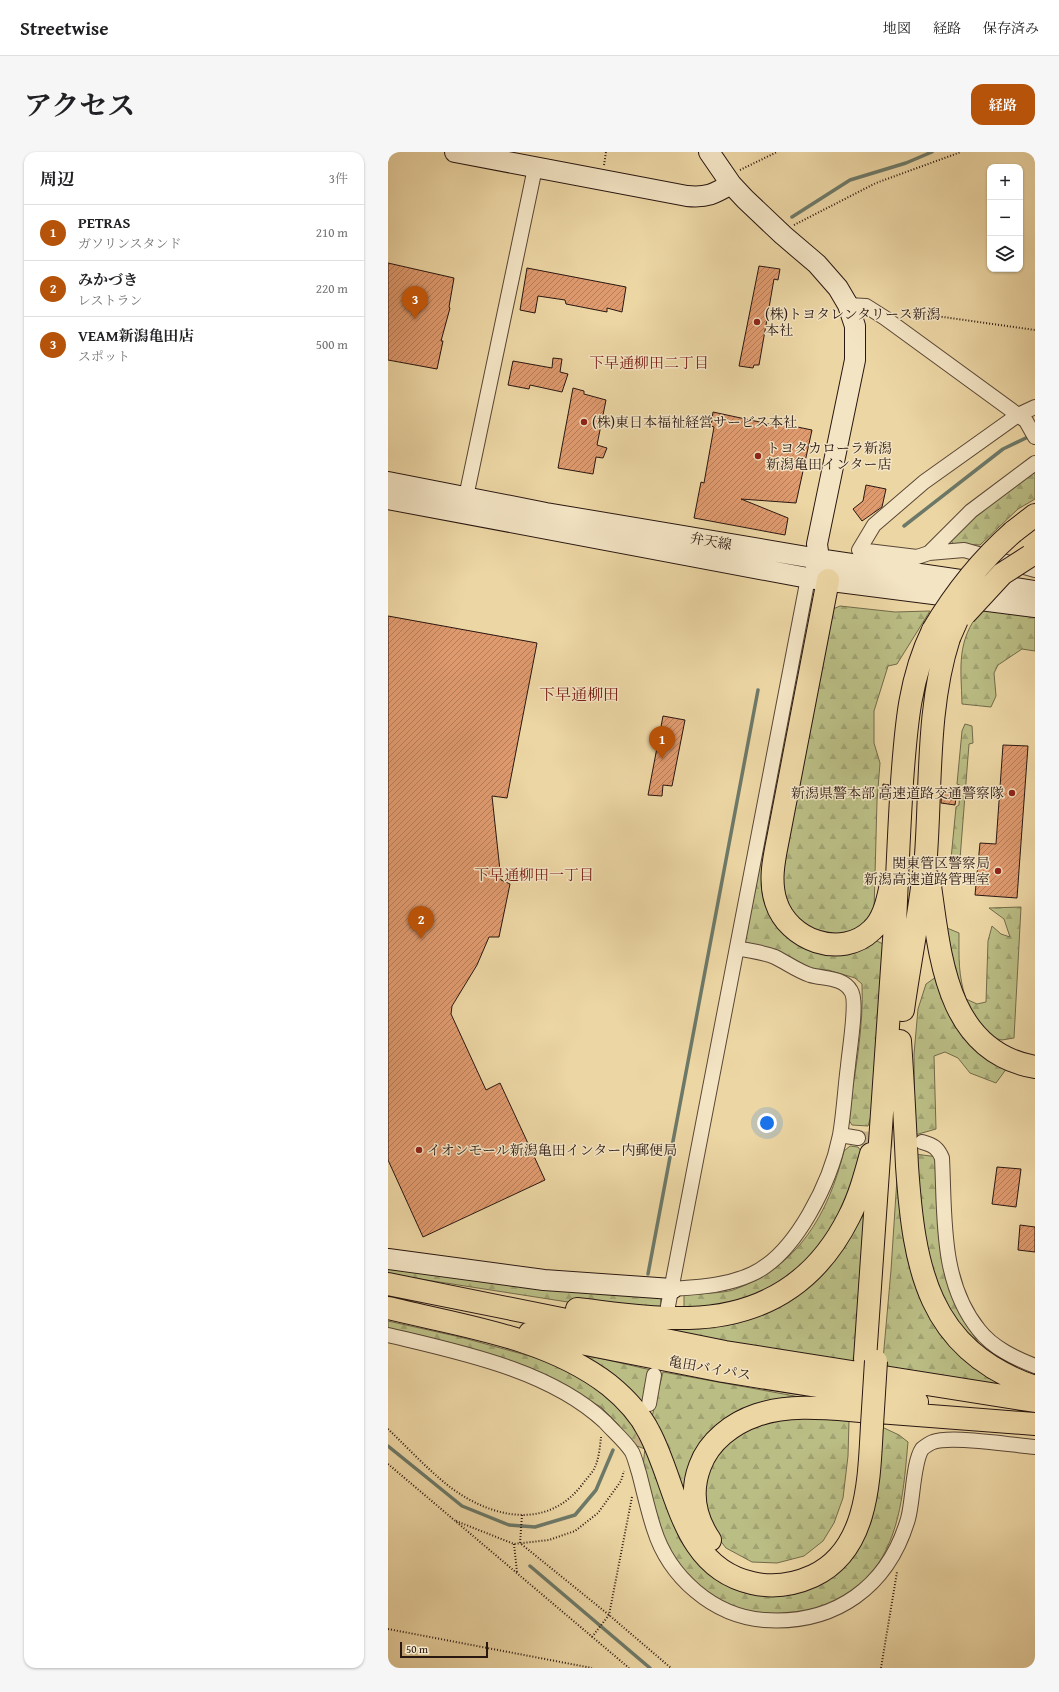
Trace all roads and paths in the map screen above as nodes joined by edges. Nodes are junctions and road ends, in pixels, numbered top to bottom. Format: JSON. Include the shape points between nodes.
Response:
{"nodes":[{"id":1,"x":455,"y":152,"type":"edge"},
{"id":2,"x":709,"y":152,"type":"edge"},
{"id":3,"x":777,"y":152,"type":"edge"},
{"id":4,"x":961,"y":152,"type":"edge"},
{"id":5,"x":535,"y":168,"type":"junction"},
{"id":6,"x":731,"y":184,"type":"junction"},
{"id":7,"x":783,"y":235,"type":"junction"},
{"id":8,"x":848,"y":305,"type":"junction"},
{"id":9,"x":885,"y":318,"type":"junction"},
{"id":10,"x":1035,"y":330,"type":"edge"},
{"id":11,"x":1035,"y":406,"type":"edge"},
{"id":12,"x":1022,"y":418,"type":"junction"},
{"id":13,"x":1035,"y":437,"type":"edge"},
{"id":14,"x":1035,"y":463,"type":"edge"},
{"id":15,"x":388,"y":482,"type":"edge"},
{"id":16,"x":466,"y":497,"type":"junction"},
{"id":17,"x":388,"y":500,"type":"edge"},
{"id":18,"x":1035,"y":516,"type":"edge"},
{"id":19,"x":1028,"y":548,"type":"edge"},
{"id":20,"x":929,"y":553,"type":"junction"},
{"id":21,"x":819,"y":559,"type":"junction"},
{"id":22,"x":818,"y":579,"type":"junction"},
{"id":23,"x":1035,"y":591,"type":"edge"},
{"id":24,"x":1035,"y":607,"type":"edge"},
{"id":25,"x":941,"y":634,"type":"junction"},
{"id":26,"x":897,"y":855,"type":"junction"},
{"id":27,"x":926,"y":856,"type":"junction"},
{"id":28,"x":737,"y":948,"type":"junction"},
{"id":29,"x":900,"y":1041,"type":"junction"},
{"id":30,"x":1035,"y":1068,"type":"edge"},
{"id":31,"x":885,"y":1079,"type":"junction"},
{"id":32,"x":840,"y":1135,"type":"junction"},
{"id":33,"x":858,"y":1138,"type":"tunnel mouth"},
{"id":34,"x":922,"y":1142,"type":"tunnel mouth"},
{"id":35,"x":388,"y":1259,"type":"edge"},
{"id":36,"x":388,"y":1284,"type":"edge"},
{"id":37,"x":422,"y":1291,"type":"junction"},
{"id":38,"x":670,"y":1297,"type":"junction"},
{"id":39,"x":388,"y":1302,"type":"edge"},
{"id":40,"x":388,"y":1308,"type":"edge"},
{"id":41,"x":388,"y":1335,"type":"edge"},
{"id":42,"x":870,"y":1360,"type":"junction"},
{"id":43,"x":1035,"y":1366,"type":"edge"},
{"id":44,"x":654,"y":1374,"type":"dead end"},
{"id":45,"x":1035,"y":1387,"type":"edge"},
{"id":46,"x":1035,"y":1401,"type":"edge"},
{"id":47,"x":649,"y":1404,"type":"dead end"},
{"id":48,"x":1035,"y":1421,"type":"edge"},
{"id":49,"x":604,"y":1422,"type":"junction"},
{"id":50,"x":1035,"y":1424,"type":"edge"},
{"id":51,"x":866,"y":1425,"type":"junction"},
{"id":52,"x":388,"y":1429,"type":"edge"},
{"id":53,"x":1035,"y":1447,"type":"edge"},
{"id":54,"x":636,"y":1449,"type":"junction"},
{"id":55,"x":388,"y":1464,"type":"edge"},
{"id":56,"x":637,"y":1468,"type":"junction"},
{"id":57,"x":522,"y":1515,"type":"junction"},
{"id":58,"x":454,"y":1520,"type":"junction"},
{"id":59,"x":520,"y":1543,"type":"junction"},
{"id":60,"x":514,"y":1544,"type":"junction"},
{"id":61,"x":890,"y":1559,"type":"junction"},
{"id":62,"x":517,"y":1572,"type":"junction"},
{"id":63,"x":609,"y":1615,"type":"junction"},
{"id":64,"x":388,"y":1629,"type":"edge"},
{"id":65,"x":592,"y":1637,"type":"junction"},
{"id":66,"x":592,"y":1668,"type":"edge"},
{"id":67,"x":629,"y":1668,"type":"edge"},
{"id":68,"x":670,"y":1668,"type":"edge"},
{"id":69,"x":881,"y":1668,"type":"edge"}],
"edges":[{"from":1,"to":5,"type":"street"},
{"from":2,"to":6,"type":"street"},
{"from":3,"to":6,"type":"path","via":[[739,171]]},
{"from":4,"to":7,"type":"path","via":[[876,183],[793,226]]},
{"from":5,"to":6,"type":"street","via":[[702,198]]},
{"from":5,"to":16,"type":"street"},
{"from":6,"to":7,"type":"street"},
{"from":7,"to":8,"type":"street","via":[[817,264],[838,288]]},
{"from":8,"to":9,"type":"street","via":[[866,306]]},
{"from":8,"to":21,"type":"street","via":[[855,326],[855,360],[817,544]]},
{"from":9,"to":10,"type":"path","via":[[915,313]]},
{"from":9,"to":12,"type":"street"},
{"from":11,"to":12,"type":"street"},
{"from":12,"to":13,"type":"street"},
{"from":12,"to":20,"type":"street","via":[[924,482],[874,525],[859,550],[917,557]]},
{"from":14,"to":20,"type":"street","via":[[971,511]]},
{"from":15,"to":16,"type":"street","name":"弁天線"},
{"from":16,"to":21,"type":"street","name":"弁天線"},
{"from":17,"to":22,"type":"street","name":"弁天線"},
{"from":18,"to":19,"type":"highway"},
{"from":19,"to":20,"type":"street"},
{"from":19,"to":25,"type":"highway","bridge":true,"via":[[962,618]]},
{"from":19,"to":25,"type":"highway","bridge":true,"via":[[975,568],[956,593]]},
{"from":21,"to":22,"type":"street"},
{"from":21,"to":23,"type":"street","name":"弁天線"},
{"from":22,"to":24,"type":"street","name":"弁天線"},
{"from":22,"to":26,"type":"highway","via":[[774,857],[773,890],[781,914],[788,924],[816,942],[836,945],[857,940],[873,929],[884,911]]},
{"from":22,"to":28,"type":"street"},
{"from":25,"to":26,"type":"highway","via":[[922,652],[911,694],[905,739]]},
{"from":25,"to":27,"type":"highway"},
{"from":26,"to":31,"type":"highway"},
{"from":27,"to":29,"type":"highway"},
{"from":27,"to":30,"type":"highway","via":[[944,971],[958,1011],[988,1046],[1017,1063]]},
{"from":28,"to":32,"type":"street","via":[[773,956],[811,975],[836,980],[846,984],[852,992],[854,1004]]},
{"from":28,"to":38,"type":"street"},
{"from":29,"to":42,"type":"highway"},
{"from":29,"to":45,"type":"highway","via":[[910,1211],[918,1261],[929,1293],[945,1323],[966,1348],[996,1370]]},
{"from":31,"to":37,"type":"highway","via":[[872,1153],[849,1217],[829,1250],[806,1276],[778,1296],[727,1314],[687,1318],[595,1311]]},
{"from":31,"to":42,"type":"highway"},
{"from":32,"to":33,"type":"street"},
{"from":32,"to":38,"type":"street","via":[[815,1203],[788,1246],[753,1274]]},
{"from":34,"to":43,"type":"street","via":[[939,1150],[942,1158],[949,1265],[968,1313],[980,1331],[995,1345],[1013,1357]]},
{"from":35,"to":38,"type":"street"},
{"from":36,"to":37,"type":"highway","name":"亀田バイパス"},
{"from":37,"to":46,"type":"highway","name":"亀田バイパス","via":[[725,1352]]},
{"from":39,"to":48,"type":"highway","name":"亀田バイパス","via":[[723,1371]]},
{"from":40,"to":51,"type":"highway","via":[[523,1342],[577,1364],[610,1386],[625,1399],[648,1430],[658,1449],[686,1526],[700,1550],[720,1569],[746,1582],[774,1586],[815,1575],[849,1543],[862,1512],[870,1468]]},
{"from":41,"to":49,"type":"street","via":[[479,1357],[538,1380],[580,1402]]},
{"from":42,"to":51,"type":"highway"},
{"from":44,"to":47,"type":"street"},
{"from":49,"to":54,"type":"street"},
{"from":49,"to":57,"type":"path","via":[[596,1466],[575,1495],[556,1509],[537,1515]]},
{"from":50,"to":51,"type":"highway","via":[[823,1409],[790,1409],[757,1415],[719,1437],[709,1448],[698,1472],[695,1485],[696,1510],[711,1542],[731,1560],[754,1570],[779,1572],[804,1566],[815,1560],[835,1542],[848,1517]]},
{"from":52,"to":57,"type":"path","via":[[451,1487],[486,1508]]},
{"from":53,"to":61,"type":"street","via":[[944,1440],[932,1442],[922,1449],[908,1519]]},
{"from":54,"to":56,"type":"street"},
{"from":54,"to":59,"type":"path","via":[[621,1481],[598,1513],[575,1531],[549,1540]]},
{"from":55,"to":58,"type":"path"},
{"from":56,"to":61,"type":"street","via":[[664,1553],[690,1587],[725,1610],[744,1617],[763,1620],[805,1619],[825,1614],[865,1590]]},
{"from":56,"to":63,"type":"path"},
{"from":57,"to":59,"type":"path"},
{"from":58,"to":60,"type":"path"},
{"from":58,"to":62,"type":"path"},
{"from":59,"to":60,"type":"path"},
{"from":59,"to":63,"type":"path"},
{"from":60,"to":62,"type":"path"},
{"from":61,"to":69,"type":"path","via":[[897,1570],[896,1587]]},
{"from":62,"to":65,"type":"path"},
{"from":63,"to":65,"type":"path"},
{"from":63,"to":68,"type":"path"},
{"from":64,"to":66,"type":"path"},
{"from":65,"to":67,"type":"path"}]}
